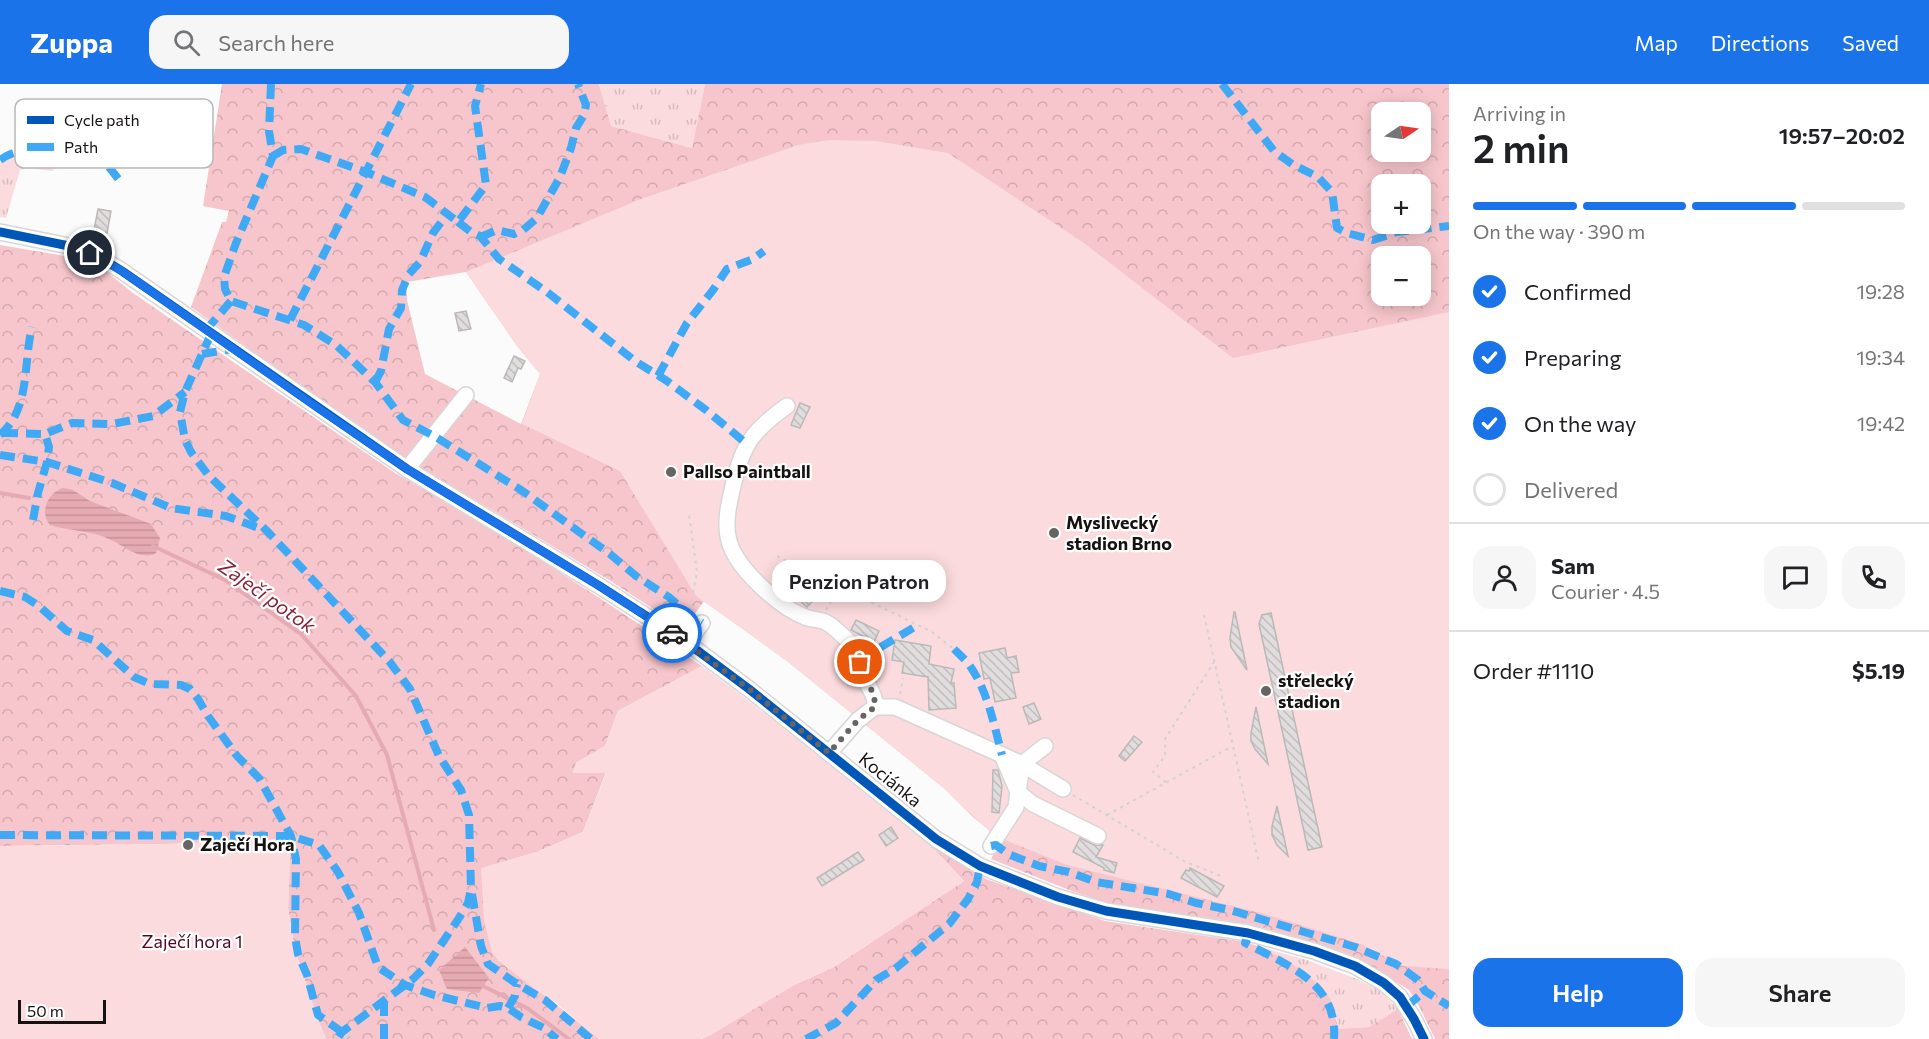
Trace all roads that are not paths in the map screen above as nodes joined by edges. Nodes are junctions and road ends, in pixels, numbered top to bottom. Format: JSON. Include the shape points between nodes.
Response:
{"nodes":[{"id":1,"x":0,"y":232,"type":"edge"},
{"id":2,"x":466,"y":395,"type":"dead end"},
{"id":3,"x":787,"y":406,"type":"dead end"},
{"id":4,"x":407,"y":469,"type":"junction"},
{"id":5,"x":695,"y":619,"type":"road end"},
{"id":6,"x":682,"y":639,"type":"junction"},
{"id":7,"x":875,"y":707,"type":"junction"},
{"id":8,"x":1045,"y":746,"type":"dead end"},
{"id":9,"x":829,"y":753,"type":"junction"},
{"id":10,"x":1002,"y":755,"type":"junction"},
{"id":11,"x":1022,"y":764,"type":"junction"},
{"id":12,"x":1063,"y":789,"type":"dead end"},
{"id":13,"x":1018,"y":792,"type":"junction"},
{"id":14,"x":1098,"y":837,"type":"dead end"},
{"id":15,"x":986,"y":854,"type":"junction"},
{"id":16,"x":1424,"y":1039,"type":"edge"}],
"edges":[{"from":1,"to":4,"type":"street","name":"Kociánka","via":[[79,248],[101,258]]},
{"from":2,"to":4,"type":"street"},
{"from":3,"to":7,"type":"street","via":[[762,425],[747,444],[729,506],[729,541],[751,576],[772,596],[805,617],[825,616],[859,655],[863,675],[876,700]]},
{"from":4,"to":6,"type":"street","name":"Kociánka"},
{"from":5,"to":6,"type":"street","via":[[693,635]]},
{"from":6,"to":9,"type":"street","name":"Kociánka"},
{"from":7,"to":9,"type":"street"},
{"from":7,"to":10,"type":"street","via":[[897,708]]},
{"from":8,"to":11,"type":"street"},
{"from":9,"to":15,"type":"street","name":"Kociánka","via":[[936,839]]},
{"from":10,"to":11,"type":"street"},
{"from":10,"to":13,"type":"street"},
{"from":11,"to":12,"type":"street"},
{"from":11,"to":13,"type":"street"},
{"from":13,"to":14,"type":"street"},
{"from":13,"to":15,"type":"street","via":[[1016,807]]},
{"from":15,"to":16,"type":"street","name":"Kociánka","via":[[1058,897],[1106,911],[1248,933],[1355,966],[1400,998]]}]}
